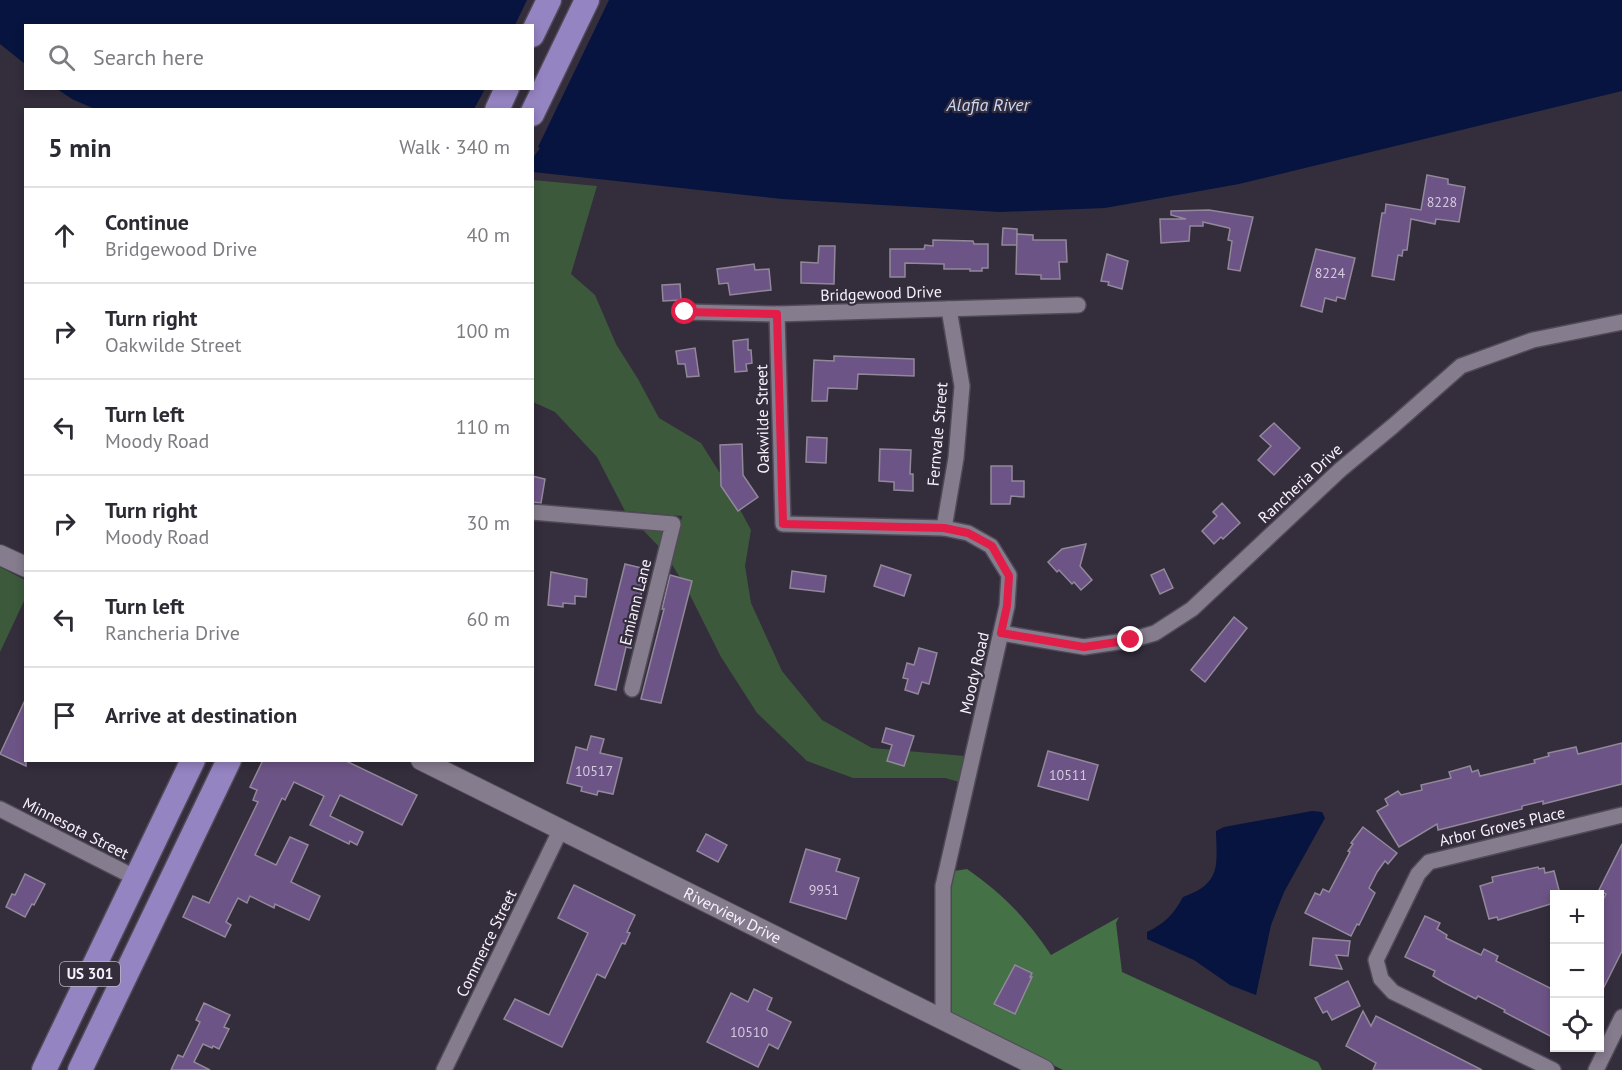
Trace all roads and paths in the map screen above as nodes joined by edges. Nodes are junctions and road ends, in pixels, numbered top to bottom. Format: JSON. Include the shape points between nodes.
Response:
{"nodes":[{"id":1,"x":549,"y":0,"type":"edge"},
{"id":2,"x":587,"y":0,"type":"edge"},
{"id":3,"x":534,"y":31,"type":"edge"},
{"id":4,"x":506,"y":90,"type":"edge"},
{"id":5,"x":498,"y":108,"type":"edge"},
{"id":6,"x":534,"y":110,"type":"edge"},
{"id":7,"x":1078,"y":305,"type":"dead end"},
{"id":8,"x":950,"y":309,"type":"junction"},
{"id":9,"x":685,"y":312,"type":"dead end"},
{"id":10,"x":777,"y":314,"type":"junction"},
{"id":11,"x":1622,"y":322,"type":"edge"},
{"id":12,"x":534,"y":512,"type":"edge"},
{"id":13,"x":783,"y":524,"type":"joint"},
{"id":14,"x":944,"y":528,"type":"junction"},
{"id":15,"x":0,"y":555,"type":"edge"},
{"id":16,"x":24,"y":566,"type":"edge"},
{"id":17,"x":1001,"y":633,"type":"junction"},
{"id":18,"x":632,"y":689,"type":"dead end"},
{"id":19,"x":192,"y":762,"type":"edge"},
{"id":20,"x":228,"y":762,"type":"edge"},
{"id":21,"x":425,"y":762,"type":"edge"},
{"id":22,"x":0,"y":809,"type":"edge"},
{"id":23,"x":1622,"y":815,"type":"edge"},
{"id":24,"x":560,"y":831,"type":"junction"},
{"id":25,"x":136,"y":878,"type":"junction"},
{"id":26,"x":126,"y":901,"type":"junction"},
{"id":27,"x":1622,"y":1017,"type":"edge"},
{"id":28,"x":943,"y":1021,"type":"junction"},
{"id":29,"x":44,"y":1070,"type":"edge"},
{"id":30,"x":67,"y":1070,"type":"edge"},
{"id":31,"x":80,"y":1070,"type":"edge"},
{"id":32,"x":444,"y":1070,"type":"edge"},
{"id":33,"x":1044,"y":1070,"type":"edge"},
{"id":34,"x":1553,"y":1070,"type":"edge"},
{"id":35,"x":1596,"y":1070,"type":"edge"}],
"edges":[{"from":1,"to":3,"type":"main road"},
{"from":2,"to":6,"type":"main road"},
{"from":4,"to":5,"type":"main road"},
{"from":7,"to":8,"type":"street","name":"Bridgewood Drive"},
{"from":8,"to":10,"type":"street","name":"Bridgewood Drive"},
{"from":8,"to":14,"type":"street","name":"Fernvale Street","via":[[962,386],[956,458]]},
{"from":9,"to":10,"type":"street","name":"Bridgewood Drive"},
{"from":10,"to":13,"type":"street","name":"Oakwilde Street"},
{"from":11,"to":17,"type":"street","name":"Rancheria Drive","via":[[1533,340],[1461,366],[1340,470],[1192,609],[1155,633],[1084,647]]},
{"from":12,"to":18,"type":"street","name":"Emiann Lane","via":[[673,524]]},
{"from":13,"to":14,"type":"street","name":"Moody Road"},
{"from":14,"to":17,"type":"street","name":"Moody Road","via":[[968,533],[992,546],[1009,576]]},
{"from":15,"to":16,"type":"street"},
{"from":17,"to":28,"type":"street","name":"Moody Road","via":[[943,886]]},
{"from":19,"to":25,"type":"main road","number":"US 301"},
{"from":20,"to":31,"type":"main road","number":"US 301"},
{"from":21,"to":24,"type":"street","name":"Riverview Drive"},
{"from":22,"to":25,"type":"street","name":"Minnesota Street"},
{"from":23,"to":34,"type":"street","name":"Arbor Groves Place","via":[[1430,862],[1418,874],[1376,960],[1381,979],[1393,992]]},
{"from":24,"to":28,"type":"street","name":"Riverview Drive"},
{"from":24,"to":32,"type":"street","name":"Commerce Street"},
{"from":25,"to":26,"type":"main road","number":"US 301"},
{"from":26,"to":29,"type":"main road","number":"US 301"},
{"from":26,"to":30,"type":"main road","via":[[121,943],[69,1055]]},
{"from":27,"to":35,"type":"street"},
{"from":28,"to":33,"type":"street","name":"Riverview Drive"}]}
